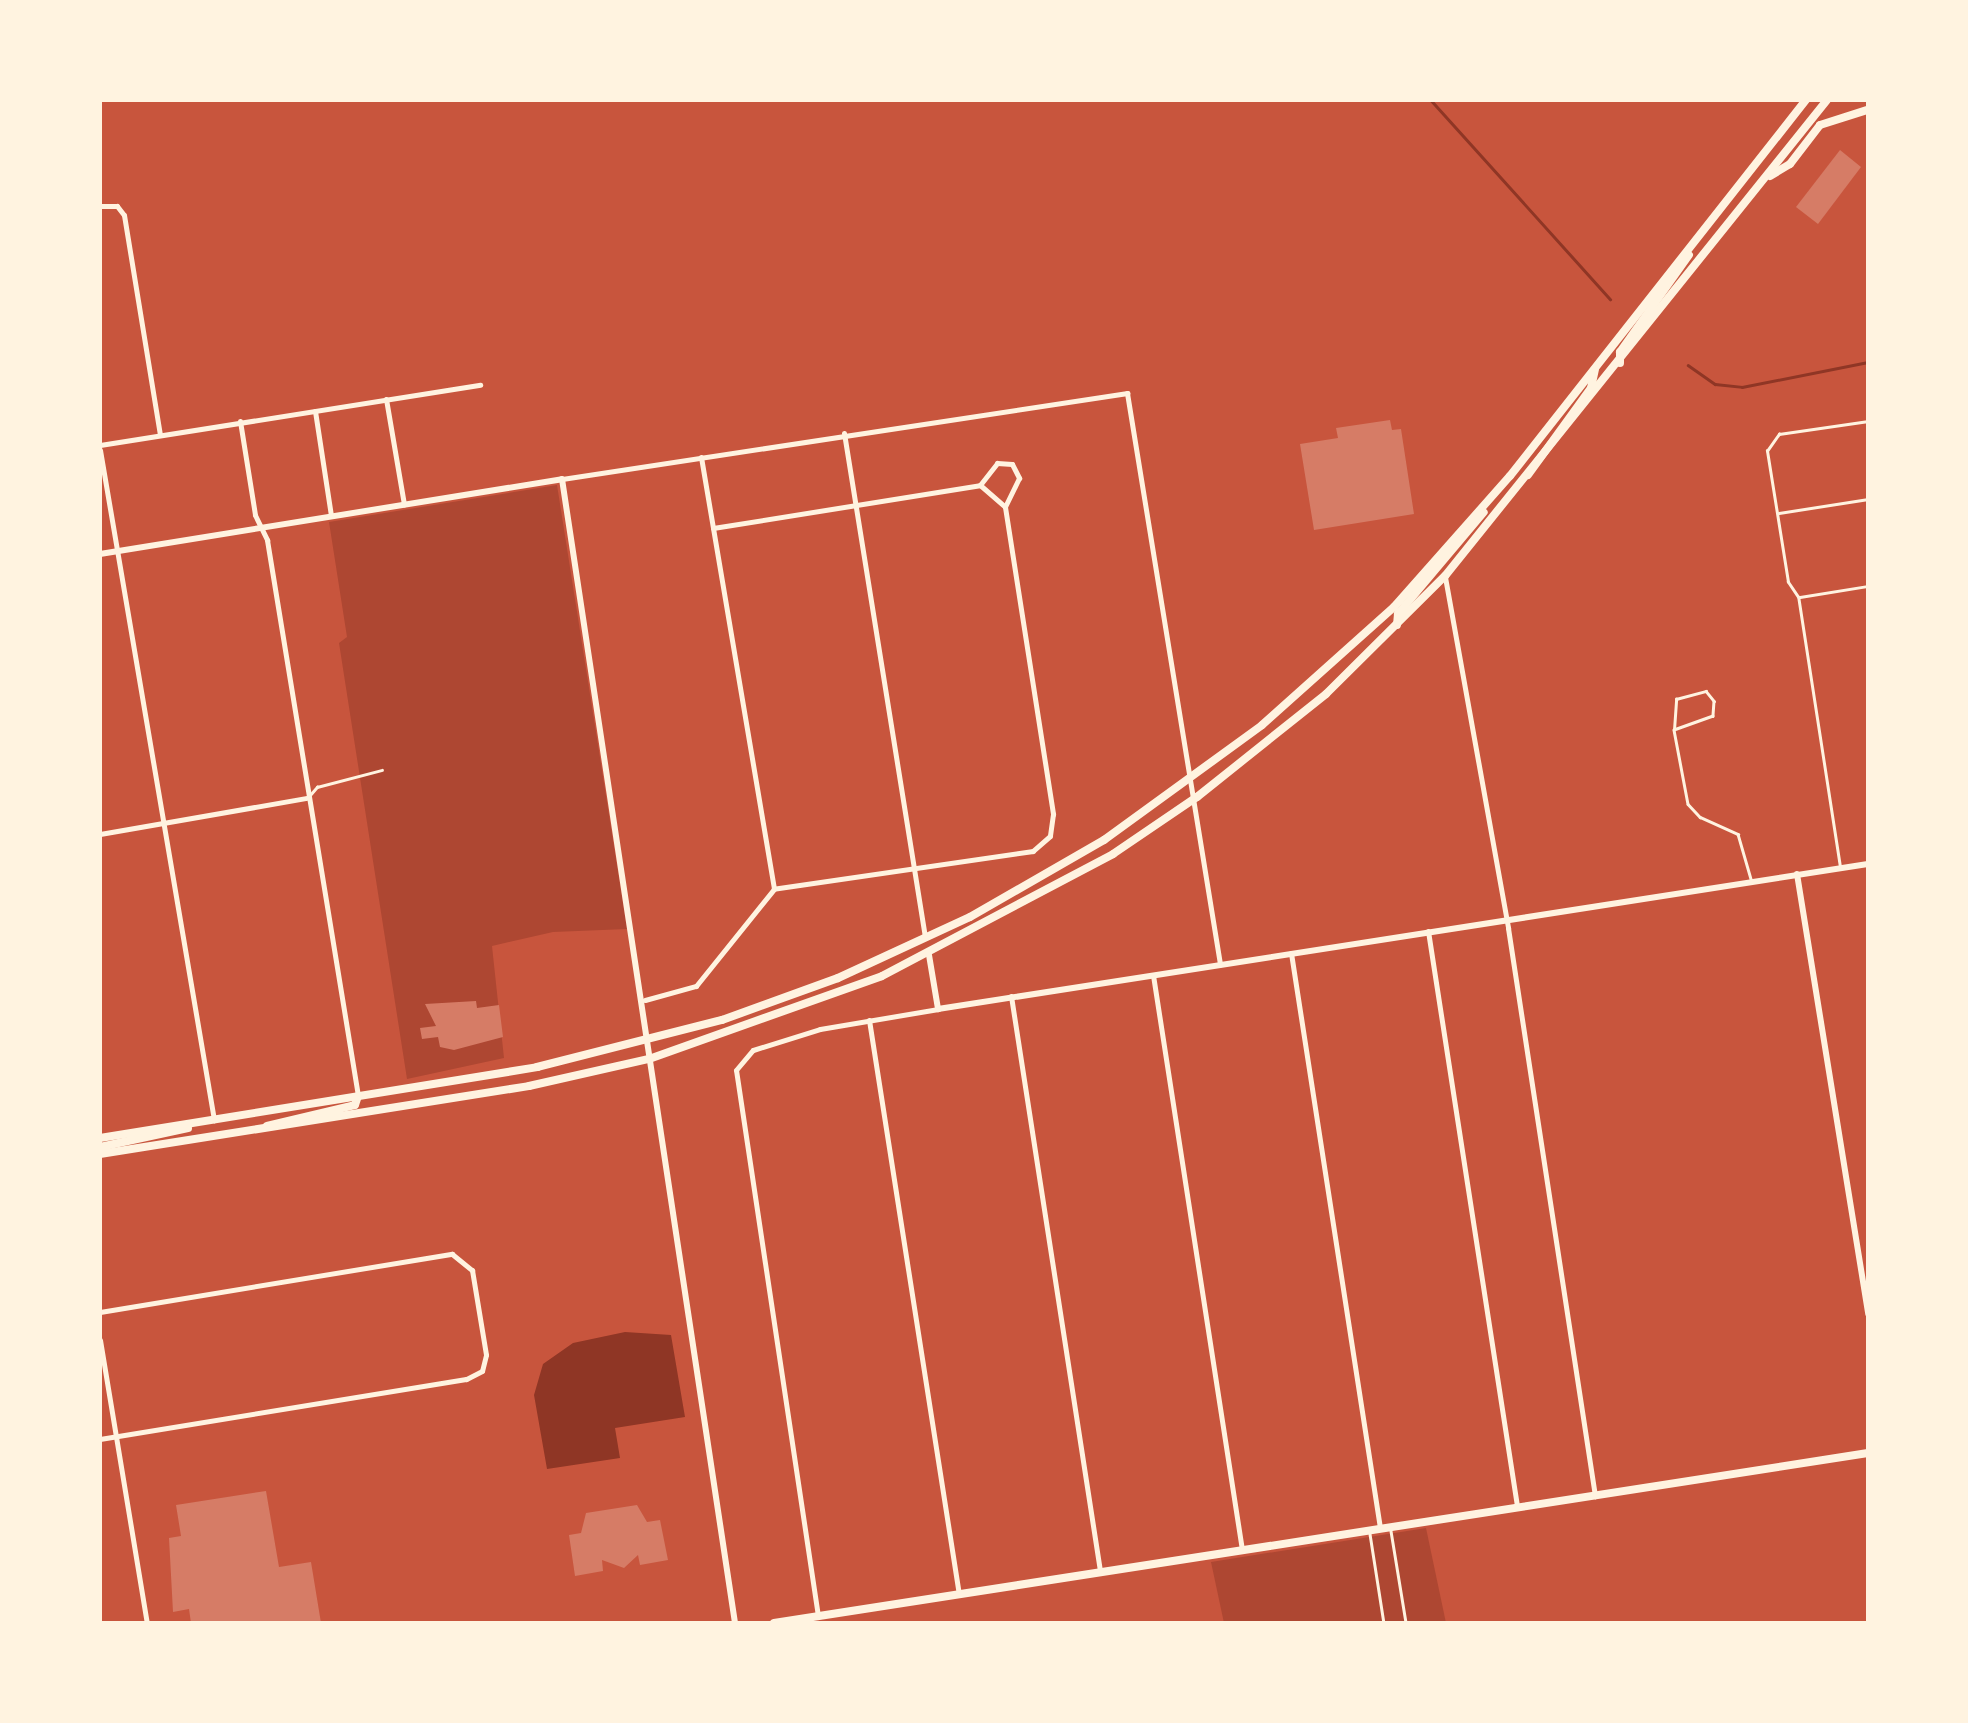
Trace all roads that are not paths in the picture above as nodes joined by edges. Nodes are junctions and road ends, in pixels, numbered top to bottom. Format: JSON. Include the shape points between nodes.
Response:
{"nodes":[{"id":1,"x":1806,"y":100,"type":"edge"},
{"id":2,"x":1827,"y":100,"type":"edge"},
{"id":3,"x":1867,"y":110,"type":"edge"},
{"id":4,"x":1766,"y":178,"type":"junction"},
{"id":5,"x":100,"y":206,"type":"edge"},
{"id":6,"x":1695,"y":242,"type":"junction"},
{"id":7,"x":1620,"y":366,"type":"junction"},
{"id":8,"x":1595,"y":368,"type":"junction"},
{"id":9,"x":480,"y":385,"type":"dead end"},
{"id":10,"x":386,"y":399,"type":"junction"},
{"id":11,"x":314,"y":409,"type":"junction"},
{"id":12,"x":1868,"y":420,"type":"edge"},
{"id":13,"x":240,"y":421,"type":"junction"},
{"id":14,"x":160,"y":434,"type":"junction"},
{"id":15,"x":844,"y":434,"type":"junction"},
{"id":16,"x":100,"y":448,"type":"edge"},
{"id":17,"x":701,"y":456,"type":"junction"},
{"id":18,"x":562,"y":479,"type":"junction"},
{"id":19,"x":1525,"y":484,"type":"junction"},
{"id":20,"x":980,"y":485,"type":"junction"},
{"id":21,"x":1868,"y":499,"type":"edge"},
{"id":22,"x":404,"y":504,"type":"junction"},
{"id":23,"x":856,"y":504,"type":"junction"},
{"id":24,"x":1487,"y":504,"type":"junction"},
{"id":25,"x":1004,"y":507,"type":"junction"},
{"id":26,"x":1777,"y":513,"type":"junction"},
{"id":27,"x":331,"y":516,"type":"junction"},
{"id":28,"x":261,"y":528,"type":"junction"},
{"id":29,"x":713,"y":528,"type":"junction"},
{"id":30,"x":118,"y":550,"type":"junction"},
{"id":31,"x":100,"y":554,"type":"edge"},
{"id":32,"x":1445,"y":576,"type":"junction"},
{"id":33,"x":1868,"y":586,"type":"edge"},
{"id":34,"x":1798,"y":597,"type":"junction"},
{"id":35,"x":1397,"y":626,"type":"junction"},
{"id":36,"x":1674,"y":730,"type":"junction"},
{"id":37,"x":382,"y":770,"type":"dead end"},
{"id":38,"x":1194,"y":778,"type":"junction"},
{"id":39,"x":308,"y":796,"type":"junction"},
{"id":40,"x":1197,"y":798,"type":"junction"},
{"id":41,"x":165,"y":824,"type":"junction"},
{"id":42,"x":100,"y":834,"type":"edge"},
{"id":43,"x":1868,"y":864,"type":"edge"},
{"id":44,"x":1840,"y":867,"type":"junction"},
{"id":45,"x":914,"y":869,"type":"junction"},
{"id":46,"x":1797,"y":874,"type":"junction"},
{"id":47,"x":1752,"y":880,"type":"junction"},
{"id":48,"x":774,"y":889,"type":"junction"},
{"id":49,"x":1503,"y":918,"type":"junction"},
{"id":50,"x":1428,"y":931,"type":"junction"},
{"id":51,"x":925,"y":938,"type":"junction"},
{"id":52,"x":1292,"y":953,"type":"junction"},
{"id":53,"x":929,"y":955,"type":"junction"},
{"id":54,"x":1220,"y":964,"type":"junction"},
{"id":55,"x":1153,"y":975,"type":"junction"},
{"id":56,"x":1011,"y":996,"type":"junction"},
{"id":57,"x":645,"y":1000,"type":"junction"},
{"id":58,"x":938,"y":1010,"type":"junction"},
{"id":59,"x":870,"y":1020,"type":"junction"},
{"id":60,"x":648,"y":1041,"type":"junction"},
{"id":61,"x":649,"y":1059,"type":"junction"},
{"id":62,"x":358,"y":1096,"type":"junction"},
{"id":63,"x":214,"y":1120,"type":"junction"},
{"id":64,"x":197,"y":1123,"type":"junction"},
{"id":65,"x":258,"y":1130,"type":"junction"},
{"id":66,"x":100,"y":1138,"type":"edge"},
{"id":67,"x":100,"y":1150,"type":"edge"},
{"id":68,"x":100,"y":1312,"type":"edge"},
{"id":69,"x":1868,"y":1314,"type":"edge"},
{"id":70,"x":100,"y":1340,"type":"edge"},
{"id":71,"x":116,"y":1435,"type":"junction"},
{"id":72,"x":100,"y":1438,"type":"edge"},
{"id":73,"x":1868,"y":1453,"type":"edge"},
{"id":74,"x":1596,"y":1496,"type":"junction"},
{"id":75,"x":1517,"y":1508,"type":"junction"},
{"id":76,"x":1391,"y":1529,"type":"junction"},
{"id":77,"x":1380,"y":1531,"type":"junction"},
{"id":78,"x":1370,"y":1532,"type":"junction"},
{"id":79,"x":1242,"y":1552,"type":"junction"},
{"id":80,"x":1100,"y":1574,"type":"junction"},
{"id":81,"x":959,"y":1596,"type":"junction"},
{"id":82,"x":818,"y":1616,"type":"junction"},
{"id":83,"x":148,"y":1623,"type":"edge"},
{"id":84,"x":735,"y":1623,"type":"edge"},
{"id":85,"x":774,"y":1623,"type":"edge"},
{"id":86,"x":1384,"y":1623,"type":"edge"},
{"id":87,"x":1406,"y":1623,"type":"edge"}],
"edges":[{"from":1,"to":6,"type":"main road"},
{"from":2,"to":4,"type":"main road"},
{"from":3,"to":4,"type":"main road","via":[[1826,121],[1790,164]]},
{"from":4,"to":7,"type":"main road"},
{"from":5,"to":14,"type":"street","via":[[116,206],[124,215]]},
{"from":6,"to":7,"type":"main road","via":[[1682,271],[1620,352]]},
{"from":6,"to":8,"type":"main road"},
{"from":7,"to":19,"type":"main road"},
{"from":8,"to":19,"type":"main road","via":[[1591,388]]},
{"from":8,"to":24,"type":"main road"},
{"from":9,"to":10,"type":"street"},
{"from":10,"to":11,"type":"street"},
{"from":10,"to":22,"type":"street"},
{"from":11,"to":13,"type":"street"},
{"from":11,"to":27,"type":"street"},
{"from":12,"to":26,"type":"lane","via":[[1772,438],[1767,452]]},
{"from":13,"to":14,"type":"street"},
{"from":13,"to":28,"type":"street"},
{"from":14,"to":16,"type":"street"},
{"from":15,"to":17,"type":"street"},
{"from":15,"to":23,"type":"street"},
{"from":15,"to":38,"type":"street","via":[[1128,392]]},
{"from":16,"to":30,"type":"street"},
{"from":17,"to":18,"type":"street"},
{"from":17,"to":29,"type":"street"},
{"from":18,"to":22,"type":"street"},
{"from":18,"to":57,"type":"street"},
{"from":19,"to":32,"type":"main road"},
{"from":20,"to":23,"type":"street"},
{"from":20,"to":25,"type":"street"},
{"from":20,"to":25,"type":"street","via":[[997,463],[1012,464],[1018,478]]},
{"from":21,"to":26,"type":"lane"},
{"from":22,"to":27,"type":"street"},
{"from":23,"to":29,"type":"street"},
{"from":23,"to":45,"type":"street"},
{"from":24,"to":35,"type":"main road","via":[[1477,527],[1398,614]]},
{"from":24,"to":38,"type":"main road","via":[[1356,643]]},
{"from":25,"to":45,"type":"street","via":[[1054,824],[1033,851]]},
{"from":26,"to":34,"type":"lane","via":[[1788,582]]},
{"from":27,"to":28,"type":"street"},
{"from":28,"to":30,"type":"street"},
{"from":28,"to":39,"type":"street"},
{"from":29,"to":48,"type":"street"},
{"from":30,"to":31,"type":"street"},
{"from":30,"to":41,"type":"street"},
{"from":32,"to":35,"type":"main road"},
{"from":32,"to":49,"type":"street"},
{"from":33,"to":34,"type":"lane"},
{"from":34,"to":44,"type":"lane"},
{"from":35,"to":40,"type":"main road","via":[[1326,694]]},
{"from":36,"to":36,"type":"lane","via":[[1712,716],[1710,693],[1676,699]]},
{"from":36,"to":47,"type":"lane","via":[[1688,804],[1700,818],[1738,834]]},
{"from":37,"to":39,"type":"lane","via":[[317,787]]},
{"from":38,"to":40,"type":"street"},
{"from":38,"to":51,"type":"main road","via":[[1059,868]]},
{"from":39,"to":41,"type":"street"},
{"from":39,"to":62,"type":"street"},
{"from":40,"to":53,"type":"main road","via":[[1064,883]]},
{"from":40,"to":54,"type":"street"},
{"from":41,"to":42,"type":"street"},
{"from":41,"to":63,"type":"street"},
{"from":43,"to":44,"type":"street"},
{"from":44,"to":46,"type":"street"},
{"from":45,"to":48,"type":"street"},
{"from":45,"to":51,"type":"street"},
{"from":46,"to":47,"type":"street"},
{"from":46,"to":69,"type":"street"},
{"from":47,"to":49,"type":"street"},
{"from":48,"to":57,"type":"street","via":[[696,986]]},
{"from":49,"to":50,"type":"street"},
{"from":49,"to":74,"type":"street"},
{"from":50,"to":52,"type":"street"},
{"from":50,"to":75,"type":"street"},
{"from":51,"to":60,"type":"main road","via":[[791,996]]},
{"from":52,"to":54,"type":"street"},
{"from":52,"to":77,"type":"street"},
{"from":53,"to":58,"type":"street"},
{"from":53,"to":61,"type":"main road","via":[[792,1012]]},
{"from":54,"to":55,"type":"street"},
{"from":55,"to":56,"type":"street"},
{"from":55,"to":79,"type":"street"},
{"from":56,"to":58,"type":"street"},
{"from":56,"to":80,"type":"street"},
{"from":57,"to":60,"type":"street"},
{"from":58,"to":59,"type":"street"},
{"from":59,"to":81,"type":"street"},
{"from":59,"to":82,"type":"street","via":[[753,1050],[736,1070]]},
{"from":60,"to":61,"type":"street"},
{"from":60,"to":62,"type":"main road","via":[[537,1068]]},
{"from":61,"to":65,"type":"main road","via":[[545,1084]]},
{"from":61,"to":84,"type":"street"},
{"from":62,"to":63,"type":"main road"},
{"from":62,"to":65,"type":"main road","via":[[355,1105],[283,1118]]},
{"from":63,"to":64,"type":"main road"},
{"from":64,"to":66,"type":"main road"},
{"from":64,"to":67,"type":"main road"},
{"from":65,"to":67,"type":"main road"},
{"from":68,"to":71,"type":"street","via":[[452,1254],[472,1270],[486,1354],[482,1371],[466,1379]]},
{"from":70,"to":71,"type":"street"},
{"from":71,"to":72,"type":"street"},
{"from":71,"to":83,"type":"street"},
{"from":73,"to":74,"type":"main road"},
{"from":74,"to":75,"type":"main road"},
{"from":75,"to":76,"type":"main road"},
{"from":76,"to":77,"type":"main road"},
{"from":76,"to":87,"type":"lane"},
{"from":77,"to":78,"type":"main road"},
{"from":78,"to":79,"type":"main road"},
{"from":78,"to":86,"type":"lane"},
{"from":79,"to":80,"type":"main road"},
{"from":80,"to":81,"type":"main road"},
{"from":81,"to":82,"type":"main road"},
{"from":82,"to":85,"type":"main road"}]}
